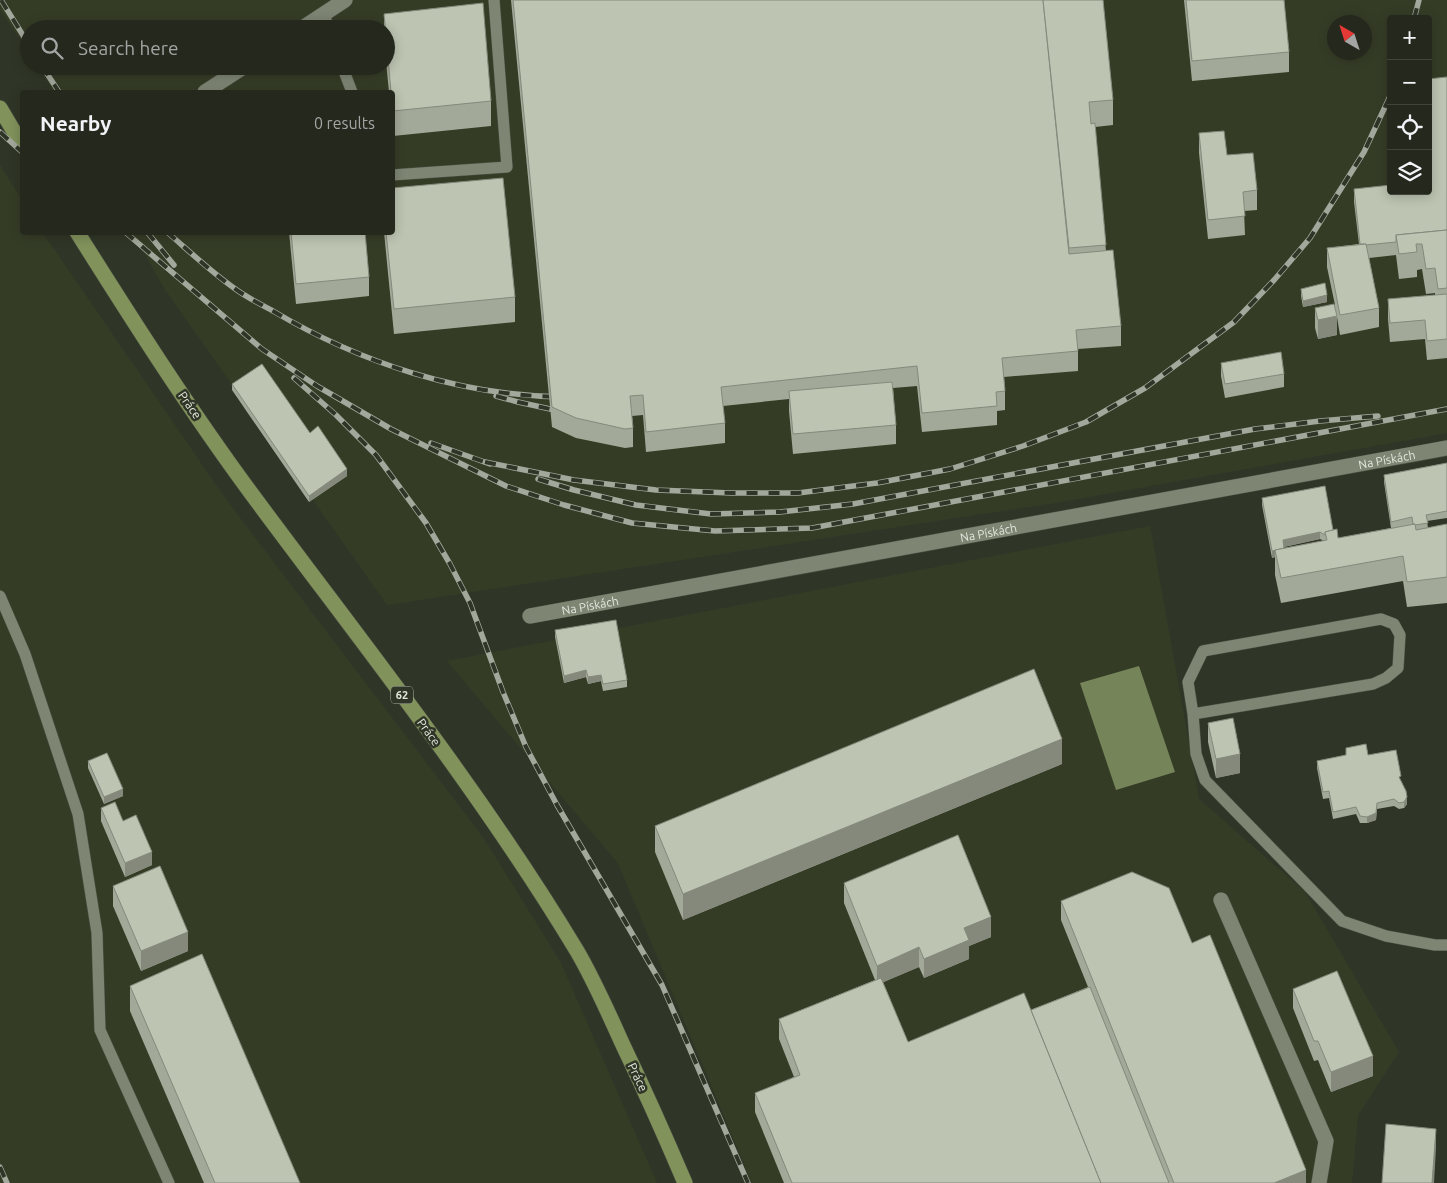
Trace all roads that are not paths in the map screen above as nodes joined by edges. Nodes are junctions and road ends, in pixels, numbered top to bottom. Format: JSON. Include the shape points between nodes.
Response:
{"nodes":[{"id":1,"x":345,"y":0,"type":"edge"},
{"id":2,"x":494,"y":0,"type":"edge"},
{"id":3,"x":324,"y":14,"type":"junction"},
{"id":4,"x":315,"y":20,"type":"edge"},
{"id":5,"x":326,"y":20,"type":"edge"},
{"id":6,"x":231,"y":75,"type":"edge"},
{"id":7,"x":345,"y":75,"type":"edge"},
{"id":8,"x":208,"y":90,"type":"edge"},
{"id":9,"x":351,"y":90,"type":"edge"},
{"id":10,"x":0,"y":108,"type":"edge"},
{"id":11,"x":20,"y":142,"type":"edge"},
{"id":12,"x":395,"y":175,"type":"edge"},
{"id":13,"x":79,"y":235,"type":"edge"},
{"id":14,"x":1447,"y":448,"type":"edge"},
{"id":15,"x":0,"y":596,"type":"edge"},
{"id":16,"x":530,"y":616,"type":"dead end"},
{"id":17,"x":1193,"y":714,"type":"junction"},
{"id":18,"x":1221,"y":900,"type":"dead end"},
{"id":19,"x":1447,"y":945,"type":"edge"},
{"id":20,"x":169,"y":1183,"type":"edge"},
{"id":21,"x":685,"y":1183,"type":"edge"},
{"id":22,"x":1319,"y":1183,"type":"edge"}],
"edges":[{"from":1,"to":3,"type":"street"},
{"from":2,"to":12,"type":"lane","via":[[507,167]]},
{"from":3,"to":4,"type":"street"},
{"from":3,"to":5,"type":"lane"},
{"from":6,"to":8,"type":"street"},
{"from":7,"to":9,"type":"lane"},
{"from":10,"to":11,"type":"main road"},
{"from":13,"to":21,"type":"main road","name":"Práce","number":"62","via":[[130,318],[248,489],[477,798],[543,898],[578,954],[611,1018]]},
{"from":14,"to":16,"type":"street","name":"Na Pískách"},
{"from":15,"to":20,"type":"lane","via":[[25,654],[78,814],[97,933],[100,1030]]},
{"from":17,"to":17,"type":"lane","via":[[1188,682],[1203,651],[1381,618],[1394,624],[1400,635],[1398,668],[1373,684]]},
{"from":17,"to":19,"type":"lane","via":[[1196,754],[1205,780],[1342,922],[1386,936]]},
{"from":18,"to":22,"type":"street","via":[[1326,1140]]}]}
